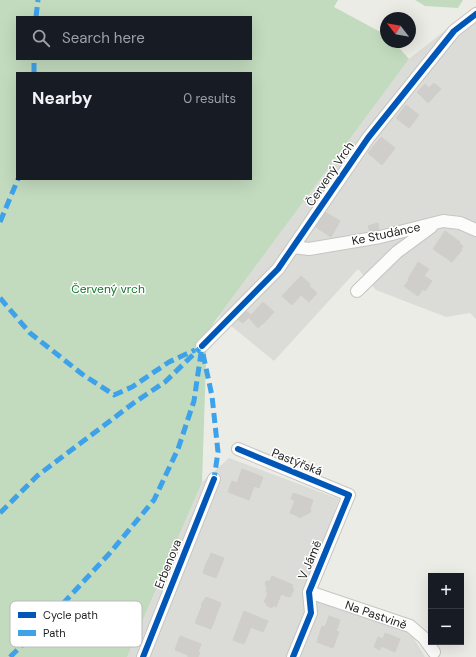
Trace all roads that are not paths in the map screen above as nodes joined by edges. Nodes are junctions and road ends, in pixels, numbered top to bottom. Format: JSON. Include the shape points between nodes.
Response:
{"nodes":[{"id":1,"x":476,"y":14,"type":"edge"},
{"id":2,"x":436,"y":224,"type":"junction"},
{"id":3,"x":476,"y":230,"type":"edge"},
{"id":4,"x":293,"y":247,"type":"junction"},
{"id":5,"x":357,"y":291,"type":"dead end"},
{"id":6,"x":202,"y":346,"type":"dead end"},
{"id":7,"x":238,"y":450,"type":"dead end"},
{"id":8,"x":214,"y":480,"type":"dead end"},
{"id":9,"x":349,"y":495,"type":"joint"},
{"id":10,"x":309,"y":592,"type":"junction"},
{"id":11,"x":434,"y":652,"type":"dead end"},
{"id":12,"x":143,"y":657,"type":"edge"},
{"id":13,"x":293,"y":657,"type":"edge"}],
"edges":[{"from":1,"to":4,"type":"street","name":"Červený Vrch","via":[[454,31],[368,138]]},
{"from":2,"to":3,"type":"street","name":"Ke Studánce","via":[[443,221],[460,223]]},
{"from":2,"to":4,"type":"street","name":"Ke Studánce","via":[[309,249]]},
{"from":2,"to":5,"type":"street","via":[[397,252]]},
{"from":4,"to":6,"type":"street","name":"Červený Vrch","via":[[278,269]]},
{"from":7,"to":9,"type":"street","name":"Pastýřská"},
{"from":8,"to":12,"type":"street","name":"Erbenova"},
{"from":9,"to":10,"type":"street","name":"V Jámě"},
{"from":10,"to":11,"type":"street","name":"Na Pastvině","via":[[410,626],[424,638]]},
{"from":10,"to":13,"type":"street","name":"V Jámě","via":[[311,613]]}]}
